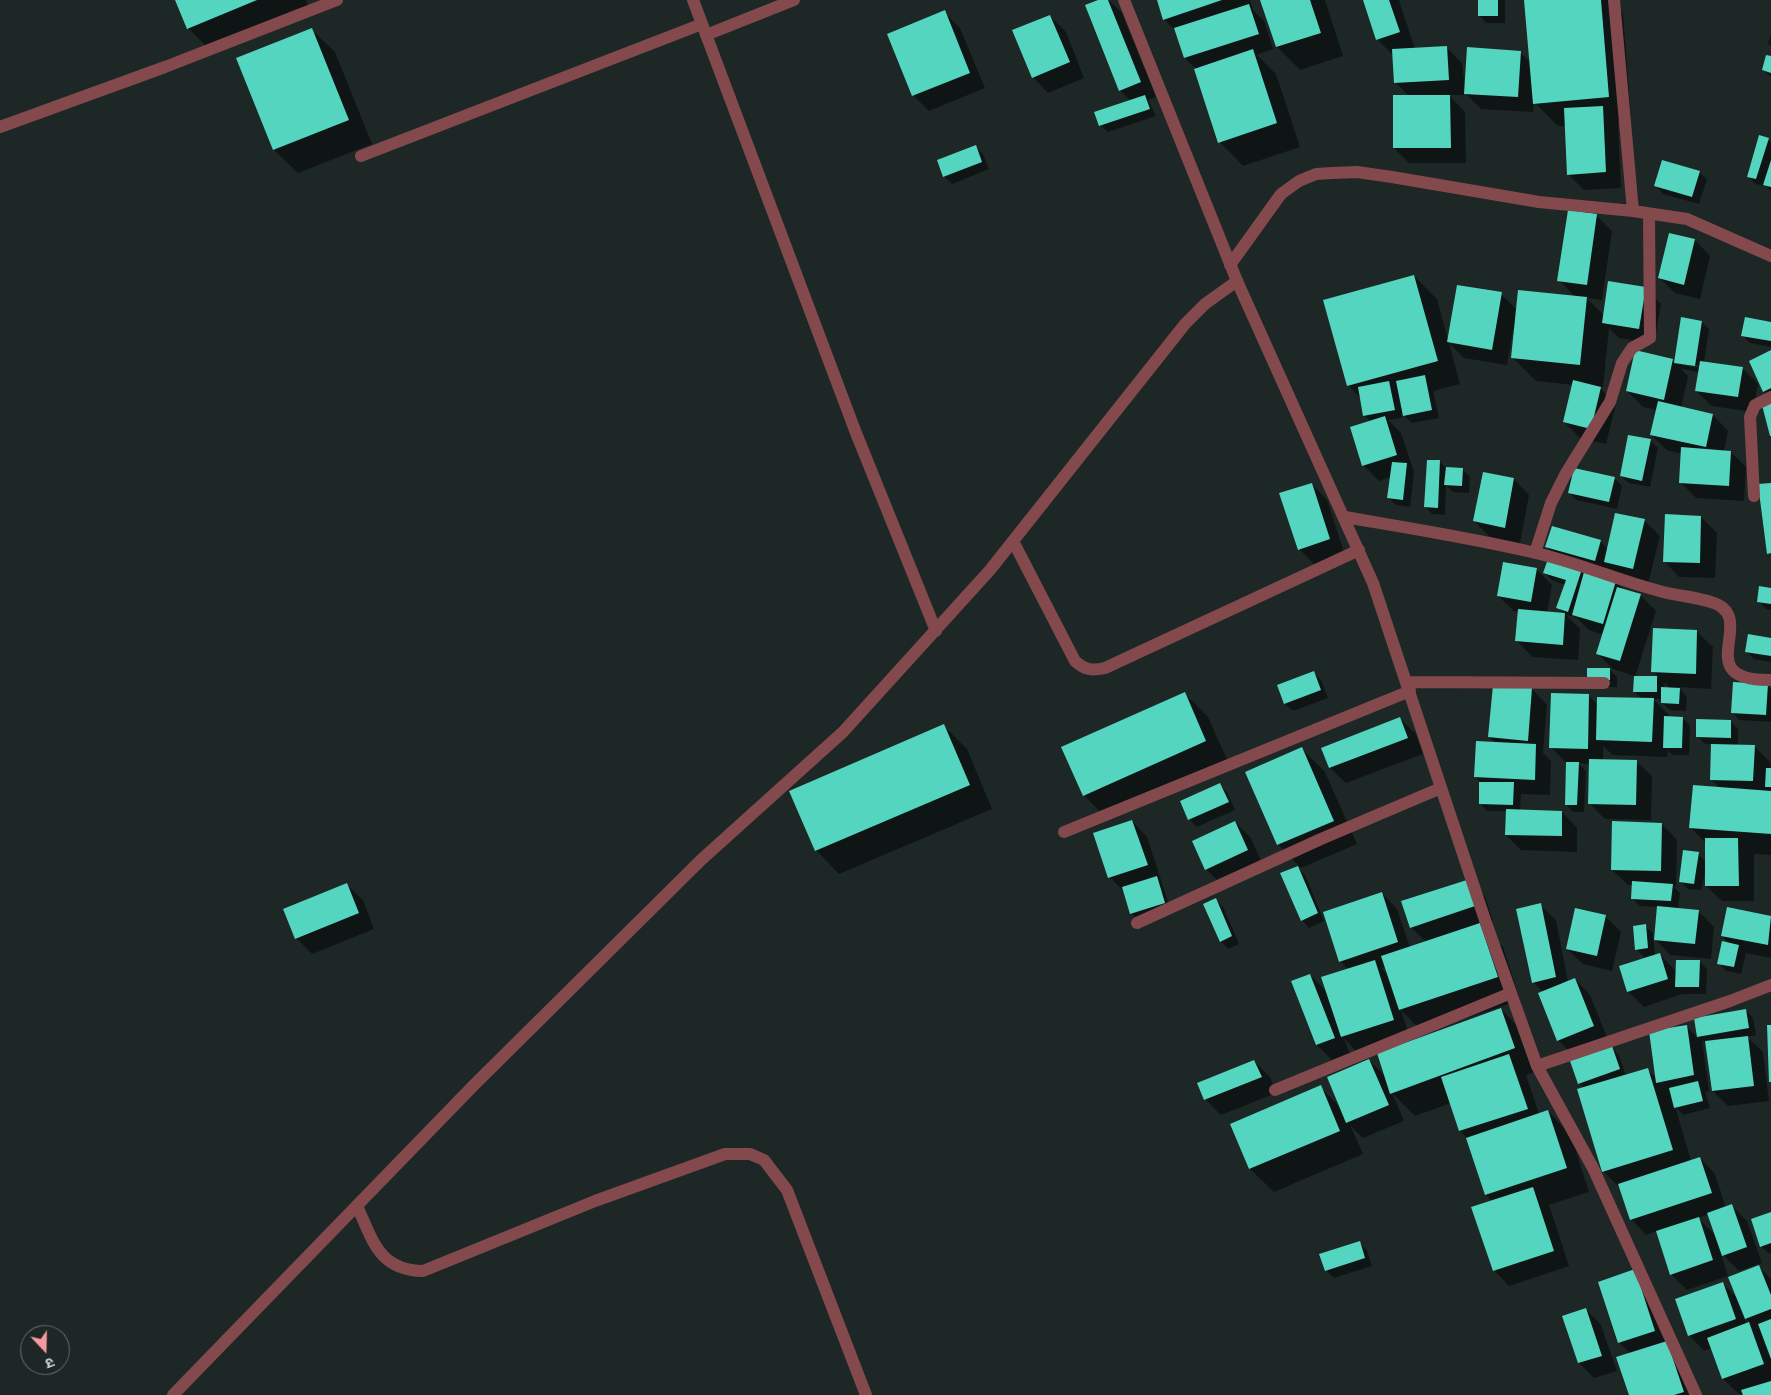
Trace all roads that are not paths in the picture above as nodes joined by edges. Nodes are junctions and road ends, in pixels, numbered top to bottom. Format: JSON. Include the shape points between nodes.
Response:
{"nodes":[{"id":1,"x":337,"y":0,"type":"edge"},
{"id":2,"x":693,"y":0,"type":"edge"},
{"id":3,"x":794,"y":0,"type":"edge"},
{"id":4,"x":1124,"y":0,"type":"edge"},
{"id":5,"x":1614,"y":0,"type":"edge"},
{"id":6,"x":704,"y":29,"type":"junction"},
{"id":7,"x":0,"y":127,"type":"edge"},
{"id":8,"x":361,"y":156,"type":"dead end"},
{"id":9,"x":1633,"y":211,"type":"junction"},
{"id":10,"x":1649,"y":215,"type":"junction"},
{"id":11,"x":1771,"y":256,"type":"edge"},
{"id":12,"x":1230,"y":265,"type":"junction"},
{"id":13,"x":1237,"y":281,"type":"junction"},
{"id":14,"x":1771,"y":397,"type":"edge"},
{"id":15,"x":1754,"y":496,"type":"dead end"},
{"id":16,"x":1345,"y":517,"type":"junction"},
{"id":17,"x":1013,"y":541,"type":"junction"},
{"id":18,"x":1359,"y":550,"type":"junction"},
{"id":19,"x":1536,"y":553,"type":"junction"},
{"id":20,"x":936,"y":631,"type":"junction"},
{"id":21,"x":1771,"y":680,"type":"edge"},
{"id":22,"x":1604,"y":684,"type":"dead end"},
{"id":23,"x":1408,"y":686,"type":"junction"},
{"id":24,"x":1442,"y":788,"type":"junction"},
{"id":25,"x":1064,"y":832,"type":"dead end"},
{"id":26,"x":1137,"y":923,"type":"dead end"},
{"id":27,"x":1771,"y":985,"type":"edge"},
{"id":28,"x":1511,"y":993,"type":"junction"},
{"id":29,"x":1537,"y":1066,"type":"junction"},
{"id":30,"x":1275,"y":1090,"type":"dead end"},
{"id":31,"x":357,"y":1206,"type":"junction"},
{"id":32,"x":174,"y":1395,"type":"edge"},
{"id":33,"x":866,"y":1395,"type":"edge"},
{"id":34,"x":1696,"y":1395,"type":"edge"}],
"edges":[{"from":1,"to":7,"type":"street","via":[[165,68]]},
{"from":2,"to":6,"type":"street"},
{"from":3,"to":6,"type":"street"},
{"from":4,"to":12,"type":"street"},
{"from":5,"to":9,"type":"street"},
{"from":6,"to":8,"type":"street"},
{"from":6,"to":20,"type":"street","via":[[856,434]]},
{"from":9,"to":10,"type":"street"},
{"from":9,"to":12,"type":"street","via":[[1539,202],[1357,172],[1316,174],[1281,194]]},
{"from":10,"to":11,"type":"street","via":[[1687,219]]},
{"from":10,"to":19,"type":"street","via":[[1650,338],[1632,348],[1622,363],[1610,402],[1552,503]]},
{"from":12,"to":13,"type":"street"},
{"from":13,"to":16,"type":"street"},
{"from":13,"to":17,"type":"street","via":[[1205,304],[1185,324]]},
{"from":14,"to":15,"type":"street","via":[[1755,405],[1750,417]]},
{"from":16,"to":18,"type":"street"},
{"from":16,"to":19,"type":"street"},
{"from":17,"to":18,"type":"street","via":[[1075,660],[1084,669],[1095,670]]},
{"from":17,"to":20,"type":"street"},
{"from":18,"to":23,"type":"street"},
{"from":19,"to":21,"type":"street","via":[[1663,592],[1719,604],[1731,621],[1728,651],[1731,668],[1744,678]]},
{"from":20,"to":31,"type":"street","via":[[843,732],[701,860]]},
{"from":22,"to":23,"type":"street"},
{"from":23,"to":24,"type":"street"},
{"from":23,"to":25,"type":"street"},
{"from":24,"to":26,"type":"street"},
{"from":24,"to":28,"type":"street"},
{"from":27,"to":29,"type":"street"},
{"from":28,"to":29,"type":"street"},
{"from":28,"to":30,"type":"street"},
{"from":29,"to":34,"type":"street","via":[[1593,1168]]},
{"from":31,"to":32,"type":"street"},
{"from":31,"to":33,"type":"street","via":[[382,1256],[395,1267],[423,1272],[595,1201],[724,1154],[750,1154],[764,1160],[786,1190]]}]}
